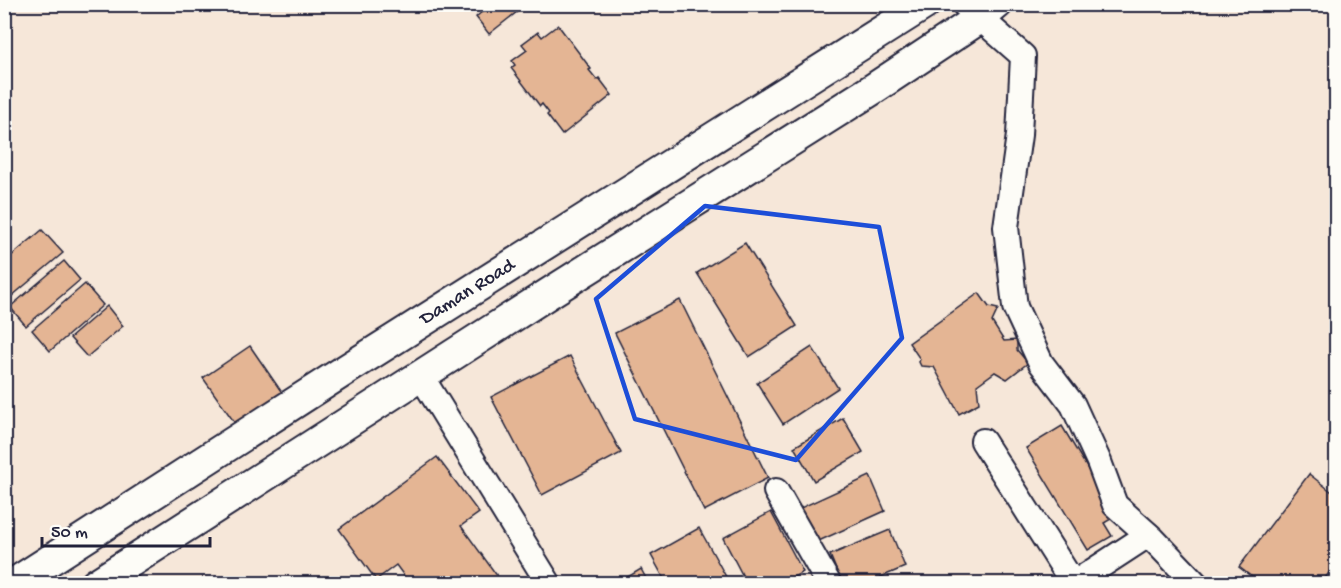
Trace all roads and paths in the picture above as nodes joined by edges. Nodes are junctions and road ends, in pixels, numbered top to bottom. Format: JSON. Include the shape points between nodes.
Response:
{"nodes":[{"id":1,"x":926,"y":4,"type":"edge"},
{"id":2,"x":980,"y":9,"type":"edge"},
{"id":3,"x":421,"y":376,"type":"junction"},
{"id":4,"x":982,"y":441,"type":"dead end"},
{"id":5,"x":776,"y":491,"type":"dead end"},
{"id":6,"x":1148,"y":535,"type":"junction"},
{"id":7,"x":1073,"y":583,"type":"edge"},
{"id":8,"x":13,"y":584,"type":"edge"},
{"id":9,"x":96,"y":584,"type":"edge"},
{"id":10,"x":549,"y":584,"type":"edge"},
{"id":11,"x":829,"y":584,"type":"edge"},
{"id":12,"x":1196,"y":584,"type":"edge"}],
"edges":[{"from":1,"to":8,"type":"main road","name":"Daman Road"},
{"from":2,"to":3,"type":"main road","via":[[873,89]]},
{"from":2,"to":6,"type":"street","via":[[1023,56],[1019,135],[1006,226],[1015,307],[1041,363],[1073,405],[1115,505]]},
{"from":3,"to":9,"type":"main road"},
{"from":3,"to":10,"type":"street"},
{"from":4,"to":7,"type":"street"},
{"from":5,"to":11,"type":"street"},
{"from":6,"to":7,"type":"street"},
{"from":6,"to":12,"type":"street"}]}
